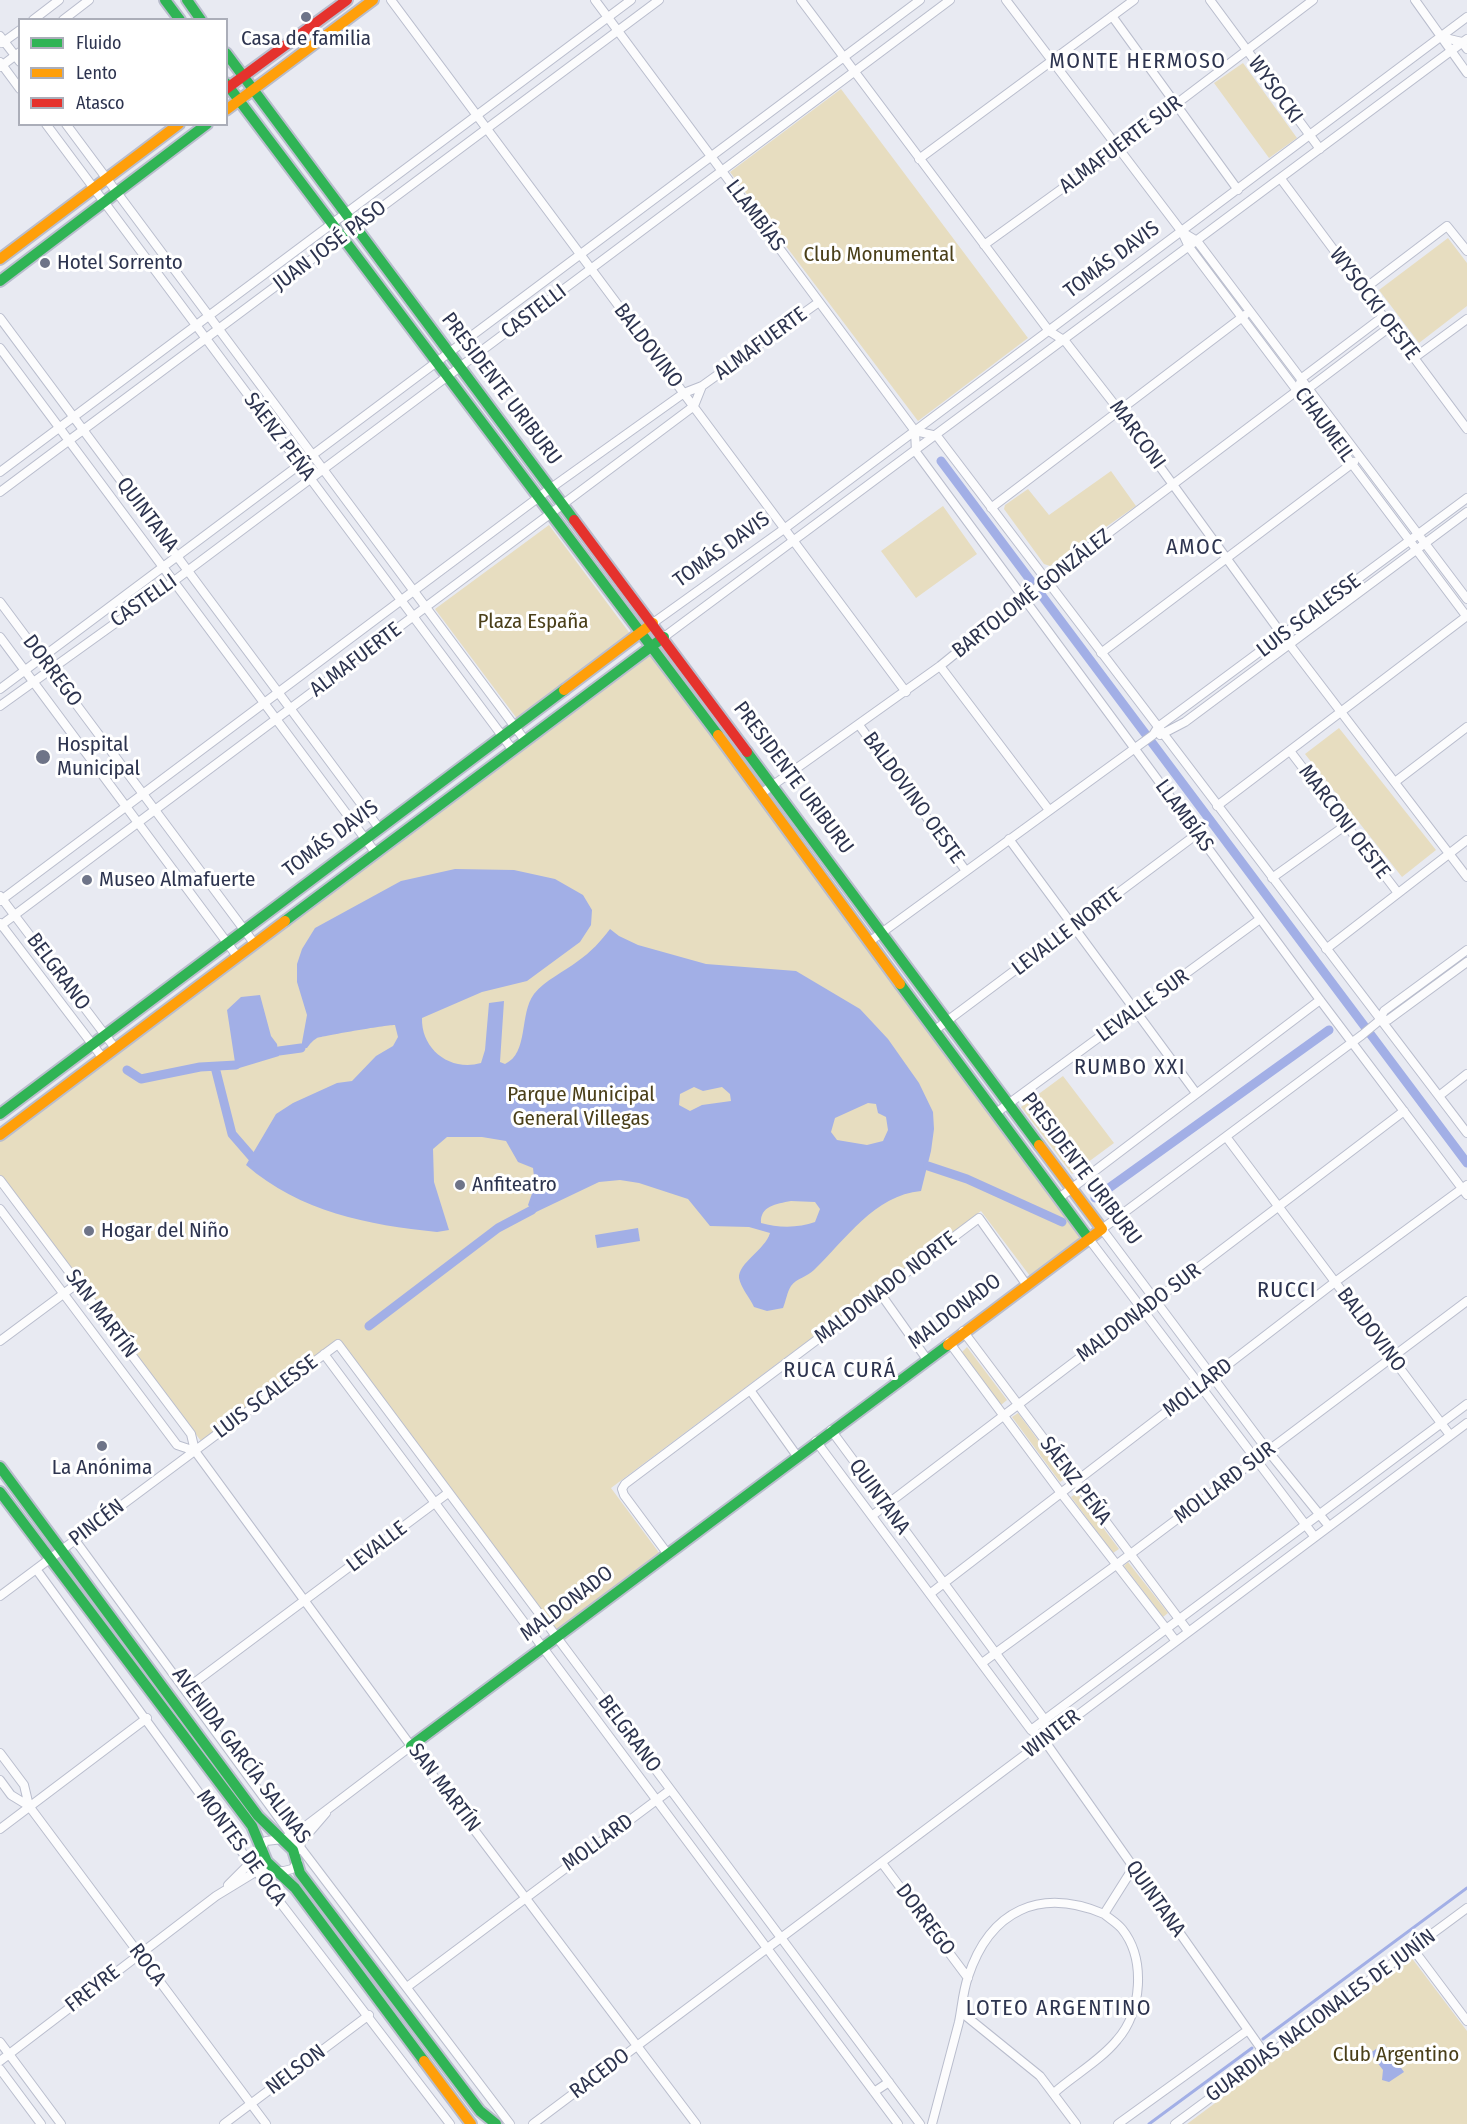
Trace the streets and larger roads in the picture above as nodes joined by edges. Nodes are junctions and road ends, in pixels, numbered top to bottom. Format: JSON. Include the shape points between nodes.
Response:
{"nodes":[{"id":1,"x":59,"y":0,"type":"edge"},
{"id":2,"x":89,"y":0,"type":"edge"},
{"id":3,"x":165,"y":0,"type":"edge"},
{"id":4,"x":187,"y":0,"type":"edge"},
{"id":5,"x":347,"y":0,"type":"edge"},
{"id":6,"x":373,"y":0,"type":"edge"},
{"id":7,"x":391,"y":0,"type":"edge"},
{"id":8,"x":594,"y":0,"type":"edge"},
{"id":9,"x":631,"y":0,"type":"edge"},
{"id":10,"x":660,"y":0,"type":"edge"},
{"id":11,"x":801,"y":0,"type":"edge"},
{"id":12,"x":921,"y":0,"type":"edge"},
{"id":13,"x":950,"y":0,"type":"edge"},
{"id":14,"x":1006,"y":0,"type":"edge"},
{"id":15,"x":1134,"y":0,"type":"edge"},
{"id":16,"x":1210,"y":0,"type":"edge"},
{"id":17,"x":1313,"y":0,"type":"edge"},
{"id":18,"x":1415,"y":0,"type":"edge"},
{"id":19,"x":1112,"y":16,"type":"junction"},
{"id":20,"x":1467,"y":17,"type":"edge"},
{"id":21,"x":36,"y":18,"type":"edge"},
{"id":22,"x":66,"y":18,"type":"edge"},
{"id":23,"x":178,"y":18,"type":"edge"},
{"id":24,"x":200,"y":18,"type":"edge"},
{"id":25,"x":608,"y":18,"type":"junction"},
{"id":26,"x":18,"y":31,"type":"edge"},
{"id":27,"x":618,"y":31,"type":"junction"},
{"id":28,"x":1441,"y":37,"type":"junction"},
{"id":29,"x":1,"y":40,"type":"edge"},
{"id":30,"x":1465,"y":43,"type":"edge"},
{"id":31,"x":1247,"y":50,"type":"junction"},
{"id":32,"x":1450,"y":51,"type":"junction"},
{"id":33,"x":228,"y":56,"type":"edge"},
{"id":34,"x":18,"y":57,"type":"edge"},
{"id":35,"x":844,"y":58,"type":"junction"},
{"id":36,"x":1051,"y":60,"type":"junction"},
{"id":37,"x":1,"y":65,"type":"edge"},
{"id":38,"x":854,"y":72,"type":"junction"},
{"id":39,"x":1467,"y":73,"type":"edge"},
{"id":40,"x":243,"y":76,"type":"junction"},
{"id":41,"x":18,"y":86,"type":"edge"},
{"id":42,"x":228,"y":86,"type":"edge"},
{"id":43,"x":253,"y":89,"type":"junction"},
{"id":44,"x":239,"y":100,"type":"junction"},
{"id":45,"x":1176,"y":104,"type":"junction"},
{"id":46,"x":228,"y":108,"type":"edge"},
{"id":47,"x":477,"y":115,"type":"junction"},
{"id":48,"x":47,"y":126,"type":"edge"},
{"id":49,"x":67,"y":126,"type":"edge"},
{"id":50,"x":176,"y":126,"type":"edge"},
{"id":51,"x":204,"y":126,"type":"edge"},
{"id":52,"x":487,"y":129,"type":"junction"},
{"id":53,"x":1310,"y":136,"type":"junction"},
{"id":54,"x":1117,"y":149,"type":"junction"},
{"id":55,"x":1320,"y":149,"type":"junction"},
{"id":56,"x":712,"y":158,"type":"junction"},
{"id":57,"x":919,"y":159,"type":"junction"},
{"id":58,"x":722,"y":171,"type":"junction"},
{"id":59,"x":106,"y":179,"type":"junction"},
{"id":60,"x":1281,"y":179,"type":"junction"},
{"id":61,"x":94,"y":189,"type":"junction"},
{"id":62,"x":1238,"y":190,"type":"junction"},
{"id":63,"x":117,"y":193,"type":"junction"},
{"id":64,"x":104,"y":202,"type":"junction"},
{"id":65,"x":345,"y":214,"type":"junction"},
{"id":66,"x":331,"y":224,"type":"junction"},
{"id":67,"x":355,"y":227,"type":"junction"},
{"id":68,"x":1182,"y":232,"type":"junction"},
{"id":69,"x":341,"y":237,"type":"junction"},
{"id":70,"x":1197,"y":241,"type":"junction"},
{"id":71,"x":984,"y":245,"type":"junction"},
{"id":72,"x":1189,"y":247,"type":"junction"},
{"id":73,"x":1467,"y":251,"type":"edge"},
{"id":74,"x":581,"y":255,"type":"junction"},
{"id":75,"x":0,"y":259,"type":"edge"},
{"id":76,"x":591,"y":269,"type":"junction"},
{"id":77,"x":0,"y":281,"type":"edge"},
{"id":78,"x":1364,"y":289,"type":"junction"},
{"id":79,"x":819,"y":302,"type":"junction"},
{"id":80,"x":1251,"y":311,"type":"junction"},
{"id":81,"x":208,"y":316,"type":"junction"},
{"id":82,"x":1383,"y":316,"type":"junction"},
{"id":83,"x":1242,"y":317,"type":"junction"},
{"id":84,"x":0,"y":318,"type":"edge"},
{"id":85,"x":1467,"y":319,"type":"edge"},
{"id":86,"x":196,"y":325,"type":"junction"},
{"id":87,"x":1391,"y":326,"type":"junction"},
{"id":88,"x":218,"y":329,"type":"junction"},
{"id":89,"x":1049,"y":331,"type":"junction"},
{"id":90,"x":206,"y":339,"type":"junction"},
{"id":91,"x":1065,"y":341,"type":"junction"},
{"id":92,"x":0,"y":348,"type":"edge"},
{"id":93,"x":449,"y":354,"type":"junction"},
{"id":94,"x":1414,"y":358,"type":"junction"},
{"id":95,"x":437,"y":362,"type":"junction"},
{"id":96,"x":459,"y":368,"type":"junction"},
{"id":97,"x":447,"y":375,"type":"junction"},
{"id":98,"x":1302,"y":378,"type":"junction"},
{"id":99,"x":702,"y":386,"type":"junction"},
{"id":100,"x":1309,"y":388,"type":"junction"},
{"id":101,"x":1298,"y":390,"type":"junction"},
{"id":102,"x":684,"y":393,"type":"junction"},
{"id":103,"x":694,"y":406,"type":"junction"},
{"id":104,"x":1118,"y":409,"type":"junction"},
{"id":105,"x":74,"y":417,"type":"junction"},
{"id":106,"x":60,"y":428,"type":"junction"},
{"id":107,"x":1467,"y":429,"type":"edge"},
{"id":108,"x":84,"y":430,"type":"junction"},
{"id":109,"x":915,"y":431,"type":"junction"},
{"id":110,"x":936,"y":436,"type":"junction"},
{"id":111,"x":69,"y":441,"type":"junction"},
{"id":112,"x":916,"y":452,"type":"junction"},
{"id":113,"x":312,"y":455,"type":"junction"},
{"id":114,"x":1360,"y":457,"type":"junction"},
{"id":115,"x":1352,"y":464,"type":"junction"},
{"id":116,"x":300,"y":465,"type":"junction"},
{"id":117,"x":323,"y":469,"type":"junction"},
{"id":118,"x":0,"y":472,"type":"edge"},
{"id":119,"x":310,"y":479,"type":"junction"},
{"id":120,"x":1172,"y":483,"type":"junction"},
{"id":121,"x":551,"y":488,"type":"junction"},
{"id":122,"x":0,"y":492,"type":"edge"},
{"id":123,"x":539,"y":498,"type":"junction"},
{"id":124,"x":1467,"y":498,"type":"edge"},
{"id":125,"x":564,"y":505,"type":"junction"},
{"id":126,"x":991,"y":508,"type":"junction"},
{"id":127,"x":1467,"y":512,"type":"edge"},
{"id":128,"x":552,"y":514,"type":"junction"},
{"id":129,"x":784,"y":529,"type":"junction"},
{"id":130,"x":1419,"y":534,"type":"junction"},
{"id":131,"x":1410,"y":540,"type":"junction"},
{"id":132,"x":794,"y":542,"type":"junction"},
{"id":133,"x":1425,"y":543,"type":"junction"},
{"id":134,"x":1416,"y":550,"type":"junction"},
{"id":135,"x":177,"y":556,"type":"junction"},
{"id":136,"x":1226,"y":559,"type":"junction"},
{"id":137,"x":163,"y":567,"type":"junction"},
{"id":138,"x":188,"y":570,"type":"junction"},
{"id":139,"x":174,"y":581,"type":"junction"},
{"id":140,"x":1042,"y":584,"type":"junction"},
{"id":141,"x":414,"y":591,"type":"junction"},
{"id":142,"x":1467,"y":599,"type":"edge"},
{"id":143,"x":1023,"y":600,"type":"junction"},
{"id":144,"x":401,"y":601,"type":"junction"},
{"id":145,"x":0,"y":602,"type":"edge"},
{"id":146,"x":426,"y":608,"type":"junction"},
{"id":147,"x":1467,"y":616,"type":"edge"},
{"id":148,"x":414,"y":617,"type":"junction"},
{"id":149,"x":654,"y":623,"type":"junction"},
{"id":150,"x":640,"y":633,"type":"junction"},
{"id":151,"x":1283,"y":636,"type":"junction"},
{"id":152,"x":0,"y":637,"type":"edge"},
{"id":153,"x":664,"y":637,"type":"junction"},
{"id":154,"x":1290,"y":645,"type":"junction"},
{"id":155,"x":650,"y":647,"type":"junction"},
{"id":156,"x":1101,"y":653,"type":"junction"},
{"id":157,"x":42,"y":657,"type":"junction"},
{"id":158,"x":940,"y":666,"type":"junction"},
{"id":159,"x":50,"y":669,"type":"junction"},
{"id":160,"x":25,"y":670,"type":"junction"},
{"id":161,"x":33,"y":681,"type":"junction"},
{"id":162,"x":0,"y":688,"type":"edge"},
{"id":163,"x":279,"y":692,"type":"junction"},
{"id":164,"x":906,"y":692,"type":"junction"},
{"id":165,"x":264,"y":703,"type":"junction"},
{"id":166,"x":0,"y":706,"type":"edge"},
{"id":167,"x":291,"y":709,"type":"junction"},
{"id":168,"x":1341,"y":712,"type":"junction"},
{"id":169,"x":277,"y":720,"type":"junction"},
{"id":170,"x":860,"y":725,"type":"junction"},
{"id":171,"x":514,"y":726,"type":"junction"},
{"id":172,"x":1467,"y":727,"type":"edge"},
{"id":173,"x":1155,"y":731,"type":"junction"},
{"id":174,"x":501,"y":735,"type":"junction"},
{"id":175,"x":1164,"y":735,"type":"junction"},
{"id":176,"x":524,"y":740,"type":"junction"},
{"id":177,"x":1133,"y":747,"type":"junction"},
{"id":178,"x":512,"y":749,"type":"junction"},
{"id":179,"x":1290,"y":751,"type":"junction"},
{"id":180,"x":1395,"y":782,"type":"junction"},
{"id":181,"x":774,"y":786,"type":"junction"},
{"id":182,"x":143,"y":794,"type":"junction"},
{"id":183,"x":762,"y":794,"type":"junction"},
{"id":184,"x":126,"y":806,"type":"junction"},
{"id":185,"x":1217,"y":806,"type":"junction"},
{"id":186,"x":155,"y":810,"type":"junction"},
{"id":187,"x":1049,"y":810,"type":"junction"},
{"id":188,"x":138,"y":823,"type":"junction"},
{"id":189,"x":1346,"y":825,"type":"junction"},
{"id":190,"x":379,"y":828,"type":"junction"},
{"id":191,"x":1197,"y":834,"type":"junction"},
{"id":192,"x":365,"y":838,"type":"junction"},
{"id":193,"x":1009,"y":839,"type":"junction"},
{"id":194,"x":1467,"y":840,"type":"edge"},
{"id":195,"x":375,"y":852,"type":"junction"},
{"id":196,"x":1449,"y":854,"type":"junction"},
{"id":197,"x":966,"y":871,"type":"junction"},
{"id":198,"x":1467,"y":877,"type":"edge"},
{"id":199,"x":1272,"y":878,"type":"junction"},
{"id":200,"x":1398,"y":893,"type":"junction"},
{"id":201,"x":1,"y":898,"type":"edge"},
{"id":202,"x":15,"y":915,"type":"junction"},
{"id":203,"x":1260,"y":919,"type":"junction"},
{"id":204,"x":0,"y":925,"type":"edge"},
{"id":205,"x":1073,"y":928,"type":"junction"},
{"id":206,"x":244,"y":930,"type":"junction"},
{"id":207,"x":882,"y":932,"type":"junction"},
{"id":208,"x":227,"y":942,"type":"junction"},
{"id":209,"x":868,"y":942,"type":"junction"},
{"id":210,"x":254,"y":943,"type":"junction"},
{"id":211,"x":1326,"y":949,"type":"junction"},
{"id":212,"x":1467,"y":950,"type":"edge"},
{"id":213,"x":237,"y":956,"type":"junction"},
{"id":214,"x":1467,"y":962,"type":"edge"},
{"id":215,"x":1320,"y":1000,"type":"junction"},
{"id":216,"x":1134,"y":1012,"type":"junction"},
{"id":217,"x":947,"y":1020,"type":"junction"},
{"id":218,"x":1377,"y":1023,"type":"junction"},
{"id":219,"x":935,"y":1030,"type":"junction"},
{"id":220,"x":105,"y":1035,"type":"junction"},
{"id":221,"x":1353,"y":1042,"type":"junction"},
{"id":222,"x":92,"y":1044,"type":"junction"},
{"id":223,"x":115,"y":1048,"type":"junction"},
{"id":224,"x":102,"y":1058,"type":"junction"},
{"id":225,"x":1467,"y":1074,"type":"edge"},
{"id":226,"x":1196,"y":1093,"type":"junction"},
{"id":227,"x":1439,"y":1096,"type":"junction"},
{"id":228,"x":1008,"y":1104,"type":"junction"},
{"id":229,"x":1404,"y":1111,"type":"junction"},
{"id":230,"x":996,"y":1113,"type":"junction"},
{"id":231,"x":0,"y":1114,"type":"edge"},
{"id":232,"x":1467,"y":1133,"type":"edge"},
{"id":233,"x":0,"y":1135,"type":"edge"},
{"id":234,"x":1227,"y":1138,"type":"junction"},
{"id":235,"x":0,"y":1180,"type":"edge"},
{"id":236,"x":1072,"y":1188,"type":"junction"},
{"id":237,"x":1465,"y":1190,"type":"edge"},
{"id":238,"x":1059,"y":1198,"type":"junction"},
{"id":239,"x":1278,"y":1207,"type":"junction"},
{"id":240,"x":0,"y":1209,"type":"edge"},
{"id":241,"x":1102,"y":1229,"type":"junction"},
{"id":242,"x":1089,"y":1239,"type":"junction"},
{"id":243,"x":1335,"y":1282,"type":"junction"},
{"id":244,"x":78,"y":1283,"type":"junction"},
{"id":245,"x":1026,"y":1284,"type":"junction"},
{"id":246,"x":880,"y":1293,"type":"junction"},
{"id":247,"x":64,"y":1294,"type":"junction"},
{"id":248,"x":1155,"y":1301,"type":"junction"},
{"id":249,"x":1467,"y":1301,"type":"edge"},
{"id":250,"x":1142,"y":1311,"type":"junction"},
{"id":251,"x":963,"y":1331,"type":"junction"},
{"id":252,"x":0,"y":1341,"type":"edge"},
{"id":253,"x":949,"y":1342,"type":"junction"},
{"id":254,"x":338,"y":1344,"type":"joint"},
{"id":255,"x":324,"y":1354,"type":"junction"},
{"id":256,"x":926,"y":1358,"type":"junction"},
{"id":257,"x":1391,"y":1358,"type":"junction"},
{"id":258,"x":1212,"y":1377,"type":"junction"},
{"id":259,"x":1200,"y":1386,"type":"junction"},
{"id":260,"x":750,"y":1390,"type":"junction"},
{"id":261,"x":1467,"y":1404,"type":"edge"},
{"id":262,"x":1018,"y":1406,"type":"junction"},
{"id":263,"x":1003,"y":1417,"type":"junction"},
{"id":264,"x":1442,"y":1423,"type":"junction"},
{"id":265,"x":1467,"y":1423,"type":"edge"},
{"id":266,"x":831,"y":1430,"type":"junction"},
{"id":267,"x":1450,"y":1435,"type":"junction"},
{"id":268,"x":816,"y":1441,"type":"junction"},
{"id":269,"x":195,"y":1450,"type":"junction"},
{"id":270,"x":1268,"y":1451,"type":"junction"},
{"id":271,"x":797,"y":1456,"type":"junction"},
{"id":272,"x":1255,"y":1460,"type":"junction"},
{"id":273,"x":0,"y":1467,"type":"edge"},
{"id":274,"x":1075,"y":1482,"type":"junction"},
{"id":275,"x":0,"y":1492,"type":"edge"},
{"id":276,"x":448,"y":1493,"type":"junction"},
{"id":277,"x":1060,"y":1493,"type":"junction"},
{"id":278,"x":434,"y":1504,"type":"junction"},
{"id":279,"x":886,"y":1505,"type":"junction"},
{"id":280,"x":1320,"y":1514,"type":"junction"},
{"id":281,"x":873,"y":1515,"type":"junction"},
{"id":282,"x":1306,"y":1524,"type":"junction"},
{"id":283,"x":1328,"y":1525,"type":"junction"},
{"id":284,"x":1314,"y":1536,"type":"junction"},
{"id":285,"x":75,"y":1540,"type":"junction"},
{"id":286,"x":62,"y":1550,"type":"junction"},
{"id":287,"x":667,"y":1553,"type":"junction"},
{"id":288,"x":1130,"y":1555,"type":"junction"},
{"id":289,"x":50,"y":1559,"type":"junction"},
{"id":290,"x":1116,"y":1565,"type":"junction"},
{"id":291,"x":36,"y":1569,"type":"junction"},
{"id":292,"x":943,"y":1584,"type":"junction"},
{"id":293,"x":930,"y":1593,"type":"junction"},
{"id":294,"x":0,"y":1596,"type":"edge"},
{"id":295,"x":305,"y":1600,"type":"junction"},
{"id":296,"x":1180,"y":1618,"type":"junction"},
{"id":297,"x":1167,"y":1628,"type":"junction"},
{"id":298,"x":1188,"y":1631,"type":"junction"},
{"id":299,"x":556,"y":1637,"type":"junction"},
{"id":300,"x":1175,"y":1640,"type":"junction"},
{"id":301,"x":543,"y":1647,"type":"junction"},
{"id":302,"x":994,"y":1654,"type":"junction"},
{"id":303,"x":982,"y":1663,"type":"junction"},
{"id":304,"x":186,"y":1689,"type":"junction"},
{"id":305,"x":147,"y":1718,"type":"junction"},
{"id":306,"x":1045,"y":1720,"type":"junction"},
{"id":307,"x":1031,"y":1730,"type":"junction"},
{"id":308,"x":1044,"y":1740,"type":"junction"},
{"id":309,"x":411,"y":1746,"type":"junction"},
{"id":310,"x":0,"y":1753,"type":"edge"},
{"id":311,"x":0,"y":1780,"type":"edge"},
{"id":312,"x":670,"y":1790,"type":"junction"},
{"id":313,"x":658,"y":1799,"type":"junction"},
{"id":314,"x":29,"y":1806,"type":"junction"},
{"id":315,"x":326,"y":1813,"type":"junction"},
{"id":316,"x":0,"y":1829,"type":"edge"},
{"id":317,"x":287,"y":1838,"type":"junction"},
{"id":318,"x":261,"y":1846,"type":"junction"},
{"id":319,"x":300,"y":1847,"type":"junction"},
{"id":320,"x":250,"y":1863,"type":"junction"},
{"id":321,"x":882,"y":1863,"type":"junction"},
{"id":322,"x":297,"y":1864,"type":"junction"},
{"id":323,"x":1133,"y":1868,"type":"junction"},
{"id":324,"x":276,"y":1870,"type":"junction"},
{"id":325,"x":257,"y":1871,"type":"junction"},
{"id":326,"x":216,"y":1896,"type":"junction"},
{"id":327,"x":526,"y":1897,"type":"junction"},
{"id":328,"x":1467,"y":1908,"type":"edge"},
{"id":329,"x":1104,"y":1914,"type":"junction"},
{"id":330,"x":782,"y":1939,"type":"junction"},
{"id":331,"x":768,"y":1949,"type":"junction"},
{"id":332,"x":1413,"y":1949,"type":"junction"},
{"id":333,"x":139,"y":1954,"type":"junction"},
{"id":334,"x":968,"y":1978,"type":"junction"},
{"id":335,"x":407,"y":1987,"type":"junction"},
{"id":336,"x":961,"y":2012,"type":"junction"},
{"id":337,"x":369,"y":2015,"type":"junction"},
{"id":338,"x":1467,"y":2021,"type":"edge"},
{"id":339,"x":1248,"y":2030,"type":"junction"},
{"id":340,"x":0,"y":2042,"type":"edge"},
{"id":341,"x":638,"y":2046,"type":"junction"},
{"id":342,"x":9,"y":2054,"type":"junction"},
{"id":343,"x":1267,"y":2057,"type":"junction"},
{"id":344,"x":0,"y":2061,"type":"edge"},
{"id":345,"x":0,"y":2069,"type":"edge"},
{"id":346,"x":889,"y":2082,"type":"junction"},
{"id":347,"x":874,"y":2092,"type":"junction"},
{"id":348,"x":1054,"y":2093,"type":"junction"},
{"id":349,"x":250,"y":2104,"type":"junction"},
{"id":350,"x":41,"y":2124,"type":"edge"},
{"id":351,"x":61,"y":2124,"type":"edge"},
{"id":352,"x":224,"y":2124,"type":"edge"},
{"id":353,"x":266,"y":2124,"type":"edge"},
{"id":354,"x":450,"y":2124,"type":"edge"},
{"id":355,"x":471,"y":2124,"type":"edge"},
{"id":356,"x":496,"y":2124,"type":"edge"},
{"id":357,"x":510,"y":2124,"type":"edge"},
{"id":358,"x":533,"y":2124,"type":"edge"},
{"id":359,"x":696,"y":2124,"type":"edge"},
{"id":360,"x":898,"y":2124,"type":"edge"},
{"id":361,"x":920,"y":2124,"type":"edge"},
{"id":362,"x":932,"y":2124,"type":"edge"},
{"id":363,"x":1076,"y":2124,"type":"edge"},
{"id":364,"x":1118,"y":2124,"type":"edge"},
{"id":365,"x":1175,"y":2124,"type":"edge"}],
"edges":[{"from":1,"to":21,"type":"street"},
{"from":2,"to":22,"type":"street"},
{"from":3,"to":23,"type":"street"},
{"from":4,"to":24,"type":"street"},
{"from":5,"to":40,"type":"street"},
{"from":6,"to":43,"type":"street"},
{"from":7,"to":47,"type":"street","name":"BALDOVINO"},
{"from":8,"to":25,"type":"street","name":"LLAMBÍAS"},
{"from":9,"to":25,"type":"street","name":"JUAN JOSÉ PASO"},
{"from":10,"to":27,"type":"street","name":"JUAN JOSÉ PASO"},
{"from":11,"to":35,"type":"street","name":"MARCONI"},
{"from":12,"to":35,"type":"street","name":"CASTELLI"},
{"from":13,"to":38,"type":"street","name":"CASTELLI"},
{"from":14,"to":36,"type":"street","name":"CHAUMEIL"},
{"from":15,"to":19,"type":"street"},
{"from":16,"to":31,"type":"street","name":"WYSOCKI"},
{"from":17,"to":31,"type":"street","name":"ALMAFUERTE SUR"},
{"from":18,"to":28,"type":"street"},
{"from":19,"to":36,"type":"street"},
{"from":19,"to":45,"type":"street"},
{"from":20,"to":28,"type":"street","name":"TOMÁS DAVIS"},
{"from":25,"to":27,"type":"street","name":"LLAMBÍAS"},
{"from":25,"to":47,"type":"street","name":"JUAN JOSÉ PASO"},
{"from":26,"to":29,"type":"street"},
{"from":27,"to":52,"type":"street","name":"JUAN JOSÉ PASO"},
{"from":27,"to":56,"type":"street","name":"LLAMBÍAS"},
{"from":28,"to":30,"type":"street"},
{"from":28,"to":32,"type":"street"},
{"from":28,"to":53,"type":"street","name":"TOMÁS DAVIS"},
{"from":29,"to":34,"type":"street"},
{"from":30,"to":32,"type":"street","name":"TOMÁS DAVIS"},
{"from":31,"to":45,"type":"street","name":"ALMAFUERTE SUR"},
{"from":31,"to":53,"type":"street","name":"WYSOCKI"},
{"from":32,"to":39,"type":"street"},
{"from":32,"to":55,"type":"street","name":"TOMÁS DAVIS"},
{"from":33,"to":40,"type":"street","name":"PRESIDENTE URIBURU"},
{"from":34,"to":37,"type":"street"},
{"from":35,"to":38,"type":"street","name":"MARCONI"},
{"from":35,"to":56,"type":"street","name":"CASTELLI"},
{"from":36,"to":54,"type":"street","name":"CHAUMEIL"},
{"from":36,"to":57,"type":"street"},
{"from":37,"to":41,"type":"street"},
{"from":38,"to":57,"type":"street","name":"MARCONI"},
{"from":38,"to":58,"type":"street","name":"CASTELLI"},
{"from":40,"to":42,"type":"street"},
{"from":40,"to":43,"type":"street","name":"PRESIDENTE URIBURU"},
{"from":42,"to":44,"type":"street","name":"PRESIDENTE URIBURU"},
{"from":43,"to":44,"type":"street"},
{"from":43,"to":65,"type":"street","name":"PRESIDENTE URIBURU"},
{"from":44,"to":46,"type":"street"},
{"from":44,"to":66,"type":"street","name":"PRESIDENTE URIBURU"},
{"from":45,"to":54,"type":"street","name":"ALMAFUERTE SUR"},
{"from":45,"to":62,"type":"street"},
{"from":47,"to":52,"type":"street","name":"BALDOVINO"},
{"from":47,"to":65,"type":"street","name":"JUAN JOSÉ PASO"},
{"from":48,"to":61,"type":"street","name":"SÁENZ PEÑA"},
{"from":49,"to":59,"type":"street","name":"SÁENZ PEÑA"},
{"from":50,"to":59,"type":"street"},
{"from":51,"to":63,"type":"street"},
{"from":52,"to":67,"type":"street","name":"JUAN JOSÉ PASO"},
{"from":52,"to":74,"type":"street","name":"BALDOVINO"},
{"from":53,"to":55,"type":"street","name":"WYSOCKI"},
{"from":53,"to":62,"type":"street","name":"TOMÁS DAVIS"},
{"from":54,"to":68,"type":"street","name":"CHAUMEIL"},
{"from":54,"to":71,"type":"street","name":"ALMAFUERTE SUR"},
{"from":55,"to":60,"type":"street","name":"TOMÁS DAVIS"},
{"from":56,"to":58,"type":"street","name":"LLAMBÍAS"},
{"from":56,"to":74,"type":"street","name":"CASTELLI"},
{"from":57,"to":71,"type":"street","name":"MARCONI"},
{"from":58,"to":76,"type":"street","name":"CASTELLI"},
{"from":58,"to":79,"type":"street","name":"LLAMBÍAS"},
{"from":59,"to":61,"type":"street"},
{"from":59,"to":63,"type":"street","name":"SÁENZ PEÑA"},
{"from":60,"to":70,"type":"street","name":"TOMÁS DAVIS"},
{"from":60,"to":78,"type":"street","name":"WYSOCKI OESTE"},
{"from":61,"to":64,"type":"street","name":"SÁENZ PEÑA"},
{"from":61,"to":75,"type":"street"},
{"from":62,"to":68,"type":"street","name":"TOMÁS DAVIS"},
{"from":63,"to":64,"type":"street"},
{"from":63,"to":81,"type":"street","name":"SÁENZ PEÑA"},
{"from":64,"to":77,"type":"street"},
{"from":64,"to":86,"type":"street","name":"SÁENZ PEÑA"},
{"from":65,"to":66,"type":"street","name":"JUAN JOSÉ PASO"},
{"from":65,"to":67,"type":"street","name":"PRESIDENTE URIBURU"},
{"from":66,"to":69,"type":"street","name":"PRESIDENTE URIBURU"},
{"from":66,"to":81,"type":"street","name":"JUAN JOSÉ PASO"},
{"from":67,"to":69,"type":"street","name":"JUAN JOSÉ PASO"},
{"from":67,"to":93,"type":"street","name":"PRESIDENTE URIBURU"},
{"from":68,"to":70,"type":"street","name":"CHAUMEIL"},
{"from":68,"to":72,"type":"street","name":"CHAUMEIL"},
{"from":68,"to":89,"type":"street","name":"TOMÁS DAVIS"},
{"from":69,"to":88,"type":"street","name":"JUAN JOSÉ PASO"},
{"from":69,"to":95,"type":"street","name":"PRESIDENTE URIBURU"},
{"from":70,"to":72,"type":"street","name":"TOMÁS DAVIS"},
{"from":70,"to":80,"type":"street","name":"CHAUMEIL"},
{"from":71,"to":89,"type":"street","name":"MARCONI"},
{"from":72,"to":83,"type":"street","name":"CHAUMEIL"},
{"from":72,"to":91,"type":"street","name":"TOMÁS DAVIS"},
{"from":73,"to":78,"type":"street","via":[[1447,226]]},
{"from":74,"to":76,"type":"street","name":"BALDOVINO"},
{"from":74,"to":93,"type":"street","name":"CASTELLI"},
{"from":76,"to":96,"type":"street","name":"CASTELLI"},
{"from":76,"to":102,"type":"street","name":"BALDOVINO"},
{"from":78,"to":82,"type":"street","name":"WYSOCKI OESTE"},
{"from":79,"to":99,"type":"street","name":"ALMAFUERTE"},
{"from":79,"to":109,"type":"street","name":"LLAMBÍAS"},
{"from":80,"to":83,"type":"street"},
{"from":80,"to":98,"type":"street","name":"CHAUMEIL"},
{"from":81,"to":86,"type":"street","name":"JUAN JOSÉ PASO"},
{"from":81,"to":88,"type":"street","name":"SÁENZ PEÑA"},
{"from":82,"to":87,"type":"street","name":"WYSOCKI OESTE"},
{"from":82,"to":98,"type":"street"},
{"from":83,"to":101,"type":"street","name":"CHAUMEIL"},
{"from":83,"to":104,"type":"street"},
{"from":84,"to":105,"type":"street","name":"QUINTANA"},
{"from":85,"to":94,"type":"street"},
{"from":86,"to":90,"type":"street","name":"SÁENZ PEÑA"},
{"from":86,"to":105,"type":"street","name":"JUAN JOSÉ PASO"},
{"from":87,"to":94,"type":"street","name":"WYSOCKI OESTE"},
{"from":87,"to":100,"type":"street","name":"BARTOLOMÉ GONZÁLEZ"},
{"from":88,"to":90,"type":"street","name":"JUAN JOSÉ PASO"},
{"from":88,"to":113,"type":"street","name":"SÁENZ PEÑA"},
{"from":89,"to":91,"type":"street","name":"MARCONI"},
{"from":89,"to":109,"type":"street","name":"TOMÁS DAVIS"},
{"from":90,"to":108,"type":"street","name":"JUAN JOSÉ PASO"},
{"from":90,"to":116,"type":"street","name":"SÁENZ PEÑA"},
{"from":91,"to":104,"type":"street","name":"MARCONI"},
{"from":91,"to":110,"type":"street","name":"TOMÁS DAVIS"},
{"from":92,"to":106,"type":"street","name":"QUINTANA"},
{"from":93,"to":95,"type":"street","name":"CASTELLI"},
{"from":93,"to":96,"type":"street","name":"PRESIDENTE URIBURU"},
{"from":94,"to":107,"type":"street","name":"WYSOCKI OESTE"},
{"from":95,"to":97,"type":"street","name":"PRESIDENTE URIBURU"},
{"from":95,"to":113,"type":"street","name":"CASTELLI"},
{"from":96,"to":97,"type":"street","name":"CASTELLI"},
{"from":96,"to":121,"type":"street","name":"PRESIDENTE URIBURU"},
{"from":97,"to":117,"type":"street","name":"CASTELLI"},
{"from":97,"to":123,"type":"street","name":"PRESIDENTE URIBURU"},
{"from":98,"to":100,"type":"street","name":"CHAUMEIL"},
{"from":98,"to":101,"type":"street"},
{"from":99,"to":102,"type":"street","name":"ALMAFUERTE"},
{"from":99,"to":103,"type":"street","name":"ALMAFUERTE"},
{"from":100,"to":101,"type":"street","name":"BARTOLOMÉ GONZÁLEZ"},
{"from":100,"to":114,"type":"street","name":"CHAUMEIL"},
{"from":101,"to":115,"type":"street","name":"CHAUMEIL"},
{"from":101,"to":120,"type":"street","name":"BARTOLOMÉ GONZÁLEZ"},
{"from":102,"to":103,"type":"street","name":"BALDOVINO"},
{"from":102,"to":121,"type":"street","name":"ALMAFUERTE"},
{"from":103,"to":125,"type":"street","name":"ALMAFUERTE"},
{"from":103,"to":129,"type":"street","name":"BALDOVINO"},
{"from":104,"to":120,"type":"street","name":"MARCONI"},
{"from":104,"to":126,"type":"street"},
{"from":105,"to":106,"type":"street","name":"JUAN JOSÉ PASO"},
{"from":105,"to":108,"type":"street","name":"QUINTANA"},
{"from":106,"to":111,"type":"street","name":"QUINTANA"},
{"from":106,"to":118,"type":"street","name":"JUAN JOSÉ PASO"},
{"from":108,"to":111,"type":"street","name":"JUAN JOSÉ PASO"},
{"from":108,"to":135,"type":"street","name":"QUINTANA"},
{"from":109,"to":110,"type":"street"},
{"from":109,"to":112,"type":"street"},
{"from":109,"to":129,"type":"street","name":"TOMÁS DAVIS"},
{"from":110,"to":112,"type":"street","name":"TOMÁS DAVIS"},
{"from":110,"to":126,"type":"street"},
{"from":111,"to":122,"type":"street","name":"JUAN JOSÉ PASO"},
{"from":111,"to":137,"type":"street","name":"QUINTANA"},
{"from":112,"to":132,"type":"street","name":"TOMÁS DAVIS"},
{"from":112,"to":143,"type":"street","name":"LLAMBÍAS"},
{"from":113,"to":116,"type":"street","name":"CASTELLI"},
{"from":113,"to":117,"type":"street","name":"SÁENZ PEÑA"},
{"from":114,"to":115,"type":"street"},
{"from":114,"to":130,"type":"street","name":"CHAUMEIL"},
{"from":115,"to":131,"type":"street","name":"CHAUMEIL"},
{"from":115,"to":136,"type":"street"},
{"from":116,"to":119,"type":"street","name":"SÁENZ PEÑA"},
{"from":116,"to":135,"type":"street","name":"CASTELLI"},
{"from":117,"to":119,"type":"street","name":"CASTELLI"},
{"from":117,"to":141,"type":"street","name":"SÁENZ PEÑA"},
{"from":119,"to":138,"type":"street","name":"CASTELLI"},
{"from":119,"to":144,"type":"street","name":"SÁENZ PEÑA"},
{"from":120,"to":136,"type":"street","name":"MARCONI"},
{"from":120,"to":140,"type":"street","name":"BARTOLOMÉ GONZÁLEZ"},
{"from":121,"to":123,"type":"street","name":"ALMAFUERTE"},
{"from":121,"to":125,"type":"street","name":"PRESIDENTE URIBURU"},
{"from":123,"to":128,"type":"street","name":"PRESIDENTE URIBURU"},
{"from":123,"to":141,"type":"street","name":"ALMAFUERTE"},
{"from":124,"to":130,"type":"street","name":"LUIS SCALESSE"},
{"from":125,"to":128,"type":"street","name":"ALMAFUERTE"},
{"from":125,"to":149,"type":"street","name":"PRESIDENTE URIBURU"},
{"from":126,"to":140,"type":"street"},
{"from":127,"to":133,"type":"street","name":"LUIS SCALESSE"},
{"from":128,"to":146,"type":"street","name":"ALMAFUERTE"},
{"from":128,"to":150,"type":"street","name":"PRESIDENTE URIBURU"},
{"from":129,"to":132,"type":"street","name":"BALDOVINO"},
{"from":129,"to":149,"type":"street","name":"TOMÁS DAVIS"},
{"from":130,"to":131,"type":"street","name":"LUIS SCALESSE"},
{"from":130,"to":133,"type":"street","name":"CHAUMEIL"},
{"from":131,"to":134,"type":"street","name":"CHAUMEIL"},
{"from":131,"to":151,"type":"street","name":"LUIS SCALESSE"},
{"from":132,"to":153,"type":"street","name":"TOMÁS DAVIS"},
{"from":132,"to":164,"type":"street","name":"BALDOVINO"},
{"from":133,"to":134,"type":"street","name":"LUIS SCALESSE"},
{"from":133,"to":142,"type":"street","name":"CHAUMEIL"},
{"from":134,"to":147,"type":"street","name":"CHAUMEIL"},
{"from":134,"to":154,"type":"street","name":"LUIS SCALESSE"},
{"from":135,"to":137,"type":"street","name":"CASTELLI"},
{"from":135,"to":138,"type":"street","name":"QUINTANA"},
{"from":136,"to":151,"type":"street","name":"MARCONI"},
{"from":136,"to":156,"type":"street"},
{"from":137,"to":139,"type":"street","name":"QUINTANA"},
{"from":137,"to":157,"type":"street","name":"CASTELLI"},
{"from":138,"to":139,"type":"street","name":"CASTELLI"},
{"from":138,"to":163,"type":"street","name":"QUINTANA"},
{"from":139,"to":159,"type":"street","name":"CASTELLI"},
{"from":139,"to":165,"type":"street","name":"QUINTANA"},
{"from":140,"to":143,"type":"street","name":"BARTOLOMÉ GONZÁLEZ"},
{"from":140,"to":156,"type":"street"},
{"from":141,"to":144,"type":"street","name":"ALMAFUERTE"},
{"from":141,"to":146,"type":"street","name":"SÁENZ PEÑA"},
{"from":143,"to":158,"type":"street","name":"BARTOLOMÉ GONZÁLEZ"},
{"from":143,"to":177,"type":"street","name":"LLAMBÍAS"},
{"from":144,"to":148,"type":"street","name":"SÁENZ PEÑA"},
{"from":144,"to":163,"type":"street","name":"ALMAFUERTE"},
{"from":145,"to":157,"type":"street","name":"DORREGO"},
{"from":146,"to":148,"type":"street","name":"ALMAFUERTE"},
{"from":146,"to":171,"type":"street","name":"SÁENZ PEÑA"},
{"from":147,"to":168,"type":"street"},
{"from":148,"to":167,"type":"street","name":"ALMAFUERTE"},
{"from":148,"to":174,"type":"street","name":"SÁENZ PEÑA"},
{"from":149,"to":150,"type":"street","name":"TOMÁS DAVIS"},
{"from":149,"to":153,"type":"street","name":"PRESIDENTE URIBURU"},
{"from":150,"to":155,"type":"street","name":"PRESIDENTE URIBURU"},
{"from":150,"to":171,"type":"street","name":"TOMÁS DAVIS"},
{"from":151,"to":154,"type":"street","name":"MARCONI"},
{"from":151,"to":173,"type":"street","name":"LUIS SCALESSE"},
{"from":152,"to":160,"type":"street","name":"DORREGO"},
{"from":153,"to":155,"type":"street","name":"TOMÁS DAVIS"},
{"from":153,"to":181,"type":"street","name":"PRESIDENTE URIBURU"},
{"from":154,"to":168,"type":"street","name":"MARCONI"},
{"from":154,"to":175,"type":"street","name":"LUIS SCALESSE"},
{"from":155,"to":176,"type":"street","name":"TOMÁS DAVIS"},
{"from":155,"to":183,"type":"street","name":"PRESIDENTE URIBURU"},
{"from":156,"to":173,"type":"street"},
{"from":157,"to":159,"type":"street","name":"DORREGO"},
{"from":157,"to":160,"type":"street","name":"CASTELLI"},
{"from":158,"to":164,"type":"street","name":"BARTOLOMÉ GONZÁLEZ"},
{"from":158,"to":187,"type":"street"},
{"from":159,"to":161,"type":"street","name":"CASTELLI"},
{"from":159,"to":182,"type":"street","name":"DORREGO"},
{"from":160,"to":161,"type":"street","name":"DORREGO"},
{"from":160,"to":162,"type":"street","name":"CASTELLI"},
{"from":161,"to":166,"type":"street","name":"CASTELLI"},
{"from":161,"to":184,"type":"street","name":"DORREGO"},
{"from":163,"to":165,"type":"street","name":"ALMAFUERTE"},
{"from":163,"to":167,"type":"street","name":"QUINTANA"},
{"from":164,"to":170,"type":"street","name":"BARTOLOMÉ GONZÁLEZ"},
{"from":165,"to":169,"type":"street","name":"QUINTANA"},
{"from":165,"to":182,"type":"street","name":"ALMAFUERTE"},
{"from":167,"to":169,"type":"street","name":"ALMAFUERTE"},
{"from":167,"to":190,"type":"street","name":"QUINTANA"},
{"from":168,"to":179,"type":"street"},
{"from":168,"to":180,"type":"street","name":"MARCONI"},
{"from":169,"to":186,"type":"street","name":"ALMAFUERTE"},
{"from":169,"to":192,"type":"street","name":"QUINTANA"},
{"from":170,"to":181,"type":"street","name":"BARTOLOMÉ GONZÁLEZ"},
{"from":170,"to":197,"type":"street","name":"BALDOVINO OESTE"},
{"from":171,"to":174,"type":"street","name":"TOMÁS DAVIS"},
{"from":171,"to":176,"type":"street","name":"SÁENZ PEÑA"},
{"from":172,"to":180,"type":"street"},
{"from":173,"to":175,"type":"street"},
{"from":173,"to":177,"type":"street","name":"LUIS SCALESSE"},
{"from":174,"to":178,"type":"street","name":"SÁENZ PEÑA"},
{"from":174,"to":190,"type":"street","name":"TOMÁS DAVIS"},
{"from":175,"to":185,"type":"street","name":"LLAMBÍAS"},
{"from":176,"to":178,"type":"street","name":"TOMÁS DAVIS"},
{"from":177,"to":187,"type":"street","name":"LUIS SCALESSE"},
{"from":177,"to":191,"type":"street","name":"LLAMBÍAS"},
{"from":178,"to":195,"type":"street","name":"TOMÁS DAVIS"},
{"from":179,"to":185,"type":"street"},
{"from":179,"to":189,"type":"street","name":"MARCONI OESTE"},
{"from":180,"to":196,"type":"street","name":"MARCONI"},
{"from":181,"to":183,"type":"street","name":"BARTOLOMÉ GONZÁLEZ"},
{"from":181,"to":207,"type":"street","name":"PRESIDENTE URIBURU"},
{"from":182,"to":184,"type":"street","name":"ALMAFUERTE"},
{"from":182,"to":186,"type":"street","name":"DORREGO"},
{"from":183,"to":209,"type":"street","name":"PRESIDENTE URIBURU"},
{"from":184,"to":188,"type":"street","name":"DORREGO"},
{"from":184,"to":201,"type":"street","name":"ALMAFUERTE"},
{"from":185,"to":199,"type":"street","name":"LLAMBÍAS"},
{"from":186,"to":188,"type":"street","name":"ALMAFUERTE"},
{"from":186,"to":206,"type":"street","name":"DORREGO"},
{"from":187,"to":193,"type":"street","name":"LUIS SCALESSE"},
{"from":188,"to":202,"type":"street","name":"ALMAFUERTE"},
{"from":188,"to":208,"type":"street","name":"DORREGO"},
{"from":189,"to":199,"type":"street"},
{"from":189,"to":200,"type":"street","name":"MARCONI OESTE"},
{"from":190,"to":192,"type":"street","name":"TOMÁS DAVIS"},
{"from":191,"to":203,"type":"street","name":"LLAMBÍAS"},
{"from":191,"to":205,"type":"street","name":"LEVALLE NORTE"},
{"from":192,"to":195,"type":"street","name":"QUINTANA"},
{"from":192,"to":206,"type":"street","name":"TOMÁS DAVIS"},
{"from":193,"to":197,"type":"street","name":"LUIS SCALESSE"},
{"from":193,"to":205,"type":"street"},
{"from":194,"to":196,"type":"street"},
{"from":195,"to":210,"type":"street","name":"TOMÁS DAVIS"},
{"from":196,"to":198,"type":"street","name":"MARCONI"},
{"from":196,"to":200,"type":"street"},
{"from":197,"to":207,"type":"street","name":"LUIS SCALESSE"},
{"from":199,"to":211,"type":"street","name":"LLAMBÍAS"},
{"from":200,"to":211,"type":"street"},
{"from":201,"to":202,"type":"street","name":"BELGRANO"},
{"from":202,"to":204,"type":"street","name":"ALMAFUERTE"},
{"from":202,"to":220,"type":"street","name":"BELGRANO"},
{"from":203,"to":215,"type":"street","name":"LLAMBÍAS"},
{"from":203,"to":216,"type":"street","name":"LEVALLE SUR"},
{"from":204,"to":222,"type":"street","name":"BELGRANO"},
{"from":205,"to":216,"type":"street"},
{"from":205,"to":217,"type":"street","name":"LEVALLE NORTE"},
{"from":206,"to":208,"type":"street","name":"TOMÁS DAVIS"},
{"from":206,"to":210,"type":"street","name":"DORREGO"},
{"from":207,"to":209,"type":"street","name":"LUIS SCALESSE"},
{"from":207,"to":217,"type":"street","name":"PRESIDENTE URIBURU"},
{"from":208,"to":213,"type":"street","name":"DORREGO"},
{"from":208,"to":220,"type":"street","name":"TOMÁS DAVIS"},
{"from":209,"to":219,"type":"street","name":"PRESIDENTE URIBURU"},
{"from":210,"to":213,"type":"street","name":"TOMÁS DAVIS"},
{"from":211,"to":218,"type":"street","name":"LLAMBÍAS"},
{"from":212,"to":218,"type":"street","name":"MALDONADO","via":[[1384,1011]]},
{"from":213,"to":223,"type":"street","name":"TOMÁS DAVIS"},
{"from":214,"to":218,"type":"street","name":"MALDONADO","via":[[1388,1020]]},
{"from":215,"to":221,"type":"street","name":"LLAMBÍAS"},
{"from":215,"to":226,"type":"street"},
{"from":216,"to":226,"type":"street"},
{"from":216,"to":228,"type":"street","name":"LEVALLE SUR"},
{"from":217,"to":219,"type":"street","name":"LEVALLE NORTE"},
{"from":217,"to":228,"type":"street","name":"PRESIDENTE URIBURU"},
{"from":218,"to":221,"type":"street","name":"MALDONADO"},
{"from":218,"to":227,"type":"street","name":"LLAMBÍAS"},
{"from":219,"to":230,"type":"street","name":"PRESIDENTE URIBURU"},
{"from":220,"to":222,"type":"street","name":"TOMÁS DAVIS"},
{"from":220,"to":223,"type":"street","name":"BELGRANO"},
{"from":221,"to":229,"type":"street","name":"LLAMBÍAS"},
{"from":221,"to":234,"type":"street","name":"MALDONADO"},
{"from":222,"to":224,"type":"street","name":"BELGRANO"},
{"from":222,"to":231,"type":"street","name":"TOMÁS DAVIS"},
{"from":223,"to":224,"type":"street","name":"TOMÁS DAVIS"},
{"from":224,"to":233,"type":"street","name":"TOMÁS DAVIS"},
{"from":225,"to":227,"type":"street"},
{"from":226,"to":236,"type":"street"},
{"from":227,"to":232,"type":"street","name":"LLAMBÍAS"},
{"from":228,"to":230,"type":"street","name":"LEVALLE SUR"},
{"from":228,"to":236,"type":"street","name":"PRESIDENTE URIBURU"},
{"from":229,"to":237,"type":"street","name":"LLAMBÍAS"},
{"from":229,"to":239,"type":"street","name":"MALDONADO SUR"},
{"from":230,"to":238,"type":"street","name":"PRESIDENTE URIBURU"},
{"from":234,"to":239,"type":"street","name":"BALDOVINO"},
{"from":234,"to":241,"type":"street","name":"MALDONADO"},
{"from":235,"to":244,"type":"street","name":"SAN MARTÍN"},
{"from":236,"to":238,"type":"street"},
{"from":236,"to":241,"type":"street","name":"PRESIDENTE URIBURU"},
{"from":237,"to":243,"type":"street","name":"MOLLARD"},
{"from":238,"to":242,"type":"street","name":"PRESIDENTE URIBURU"},
{"from":239,"to":243,"type":"street","name":"BALDOVINO"},
{"from":239,"to":248,"type":"street","name":"MALDONADO SUR"},
{"from":240,"to":247,"type":"street","name":"SAN MARTÍN"},
{"from":241,"to":242,"type":"street","name":"MALDONADO"},
{"from":241,"to":248,"type":"street","name":"PRESIDENTE URIBURU"},
{"from":242,"to":245,"type":"street","name":"MALDONADO"},
{"from":242,"to":250,"type":"street","name":"PRESIDENTE URIBURU"},
{"from":243,"to":257,"type":"street","name":"BALDOVINO"},
{"from":243,"to":258,"type":"street","name":"MOLLARD"},
{"from":244,"to":247,"type":"street"},
{"from":244,"to":269,"type":"street","name":"SAN MARTÍN","via":[[191,1434]]},
{"from":245,"to":246,"type":"street","name":"MALDONADO NORTE","via":[[979,1218]]},
{"from":245,"to":251,"type":"street","name":"MALDONADO"},
{"from":246,"to":256,"type":"street"},
{"from":246,"to":260,"type":"street","name":"MALDONADO NORTE"},
{"from":247,"to":252,"type":"street"},
{"from":247,"to":269,"type":"street","name":"SAN MARTÍN","via":[[177,1445]]},
{"from":248,"to":250,"type":"street","name":"MALDONADO SUR"},
{"from":248,"to":258,"type":"street","name":"PRESIDENTE URIBURU"},
{"from":249,"to":257,"type":"street","name":"MOLLARD SUR"},
{"from":250,"to":259,"type":"street","name":"PRESIDENTE URIBURU"},
{"from":250,"to":262,"type":"street","name":"MALDONADO SUR"},
{"from":251,"to":253,"type":"street","name":"MALDONADO"},
{"from":251,"to":262,"type":"street","name":"SÁENZ PEÑA"},
{"from":253,"to":256,"type":"street","name":"MALDONADO"},
{"from":253,"to":263,"type":"street","name":"SÁENZ PEÑA"},
{"from":254,"to":255,"type":"street","name":"LUIS SCALESSE"},
{"from":254,"to":276,"type":"street","name":"BELGRANO"},
{"from":255,"to":269,"type":"street","name":"LUIS SCALESSE"},
{"from":255,"to":278,"type":"street","name":"BELGRANO"},
{"from":256,"to":266,"type":"street","name":"MALDONADO"},
{"from":257,"to":264,"type":"street","name":"BALDOVINO"},
{"from":257,"to":270,"type":"street","name":"MOLLARD SUR"},
{"from":258,"to":259,"type":"street","name":"MOLLARD"},
{"from":258,"to":270,"type":"street","name":"PRESIDENTE URIBURU"},
{"from":259,"to":272,"type":"street","name":"PRESIDENTE URIBURU"},
{"from":259,"to":274,"type":"street","name":"MOLLARD"},
{"from":260,"to":271,"type":"street"},
{"from":260,"to":287,"type":"street","name":"MALDONADO NORTE","via":[[622,1489]]},
{"from":261,"to":264,"type":"street","name":"WINTER"},
{"from":262,"to":263,"type":"street","name":"MALDONADO SUR"},
{"from":262,"to":274,"type":"street","name":"SÁENZ PEÑA"},
{"from":263,"to":277,"type":"street","name":"SÁENZ PEÑA"},
{"from":263,"to":279,"type":"street","name":"MALDONADO SUR"},
{"from":264,"to":267,"type":"street","name":"BALDOVINO"},
{"from":264,"to":280,"type":"street","name":"WINTER"},
{"from":265,"to":267,"type":"street","name":"WINTER"},
{"from":266,"to":268,"type":"street","name":"MALDONADO"},
{"from":266,"to":279,"type":"street","name":"QUINTANA"},
{"from":267,"to":283,"type":"street","name":"WINTER"},
{"from":268,"to":271,"type":"street","name":"MALDONADO"},
{"from":268,"to":281,"type":"street","name":"QUINTANA"},
{"from":269,"to":285,"type":"street","name":"PINCÉN"},
{"from":269,"to":295,"type":"street","name":"SAN MARTÍN"},
{"from":270,"to":272,"type":"street","name":"MOLLARD SUR"},
{"from":270,"to":280,"type":"street","name":"PRESIDENTE URIBURU"},
{"from":271,"to":287,"type":"street","name":"MALDONADO"},
{"from":272,"to":282,"type":"street","name":"PRESIDENTE URIBURU"},
{"from":272,"to":288,"type":"street","name":"MOLLARD SUR"},
{"from":273,"to":286,"type":"street","name":"AVENIDA GARCÍA SALINAS"},
{"from":274,"to":277,"type":"street","name":"MOLLARD"},
{"from":274,"to":288,"type":"street","name":"SÁENZ PEÑA"},
{"from":275,"to":289,"type":"street","name":"AVENIDA GARCÍA SALINAS"},
{"from":276,"to":278,"type":"street","name":"LEVALLE"},
{"from":276,"to":299,"type":"street","name":"BELGRANO"},
{"from":277,"to":290,"type":"street","name":"SÁENZ PEÑA"},
{"from":277,"to":292,"type":"street","name":"MOLLARD"},
{"from":278,"to":295,"type":"street","name":"LEVALLE"},
{"from":278,"to":301,"type":"street","name":"BELGRANO"},
{"from":279,"to":281,"type":"street","name":"MALDONADO SUR"},
{"from":279,"to":292,"type":"street","name":"QUINTANA"},
{"from":280,"to":282,"type":"street","name":"WINTER"},
{"from":280,"to":283,"type":"street","name":"PRESIDENTE URIBURU"},
{"from":281,"to":293,"type":"street","name":"QUINTANA"},
{"from":282,"to":284,"type":"street","name":"PRESIDENTE URIBURU"},
{"from":282,"to":296,"type":"street","name":"WINTER"},
{"from":283,"to":284,"type":"street","name":"WINTER"},
{"from":284,"to":298,"type":"street","name":"WINTER"},
{"from":285,"to":286,"type":"street","name":"PINCÉN"},
{"from":285,"to":304,"type":"street"},
{"from":286,"to":289,"type":"street","name":"PINCÉN"},
{"from":286,"to":317,"type":"street","name":"AVENIDA GARCÍA SALINAS","via":[[258,1816]]},
{"from":287,"to":299,"type":"street","name":"MALDONADO"},
{"from":288,"to":290,"type":"street","name":"MOLLARD SUR"},
{"from":288,"to":296,"type":"street","name":"SÁENZ PEÑA"},
{"from":289,"to":291,"type":"street","name":"PINCÉN"},
{"from":289,"to":318,"type":"street","name":"AVENIDA GARCÍA SALINAS","via":[[252,1826]]},
{"from":290,"to":297,"type":"street","name":"SÁENZ PEÑA"},
{"from":290,"to":302,"type":"street","name":"MOLLARD SUR"},
{"from":291,"to":294,"type":"street","name":"PINCÉN"},
{"from":291,"to":305,"type":"street","name":"MONTES DE OCA"},
{"from":292,"to":293,"type":"street","name":"MOLLARD"},
{"from":292,"to":302,"type":"street","name":"QUINTANA"},
{"from":293,"to":303,"type":"street","name":"QUINTANA"},
{"from":295,"to":304,"type":"street","name":"LEVALLE"},
{"from":295,"to":309,"type":"street","name":"SAN MARTÍN"},
{"from":296,"to":297,"type":"street","name":"WINTER"},
{"from":296,"to":298,"type":"street","name":"SÁENZ PEÑA"},
{"from":297,"to":300,"type":"street","name":"SÁENZ PEÑA"},
{"from":297,"to":306,"type":"street","name":"WINTER"},
{"from":298,"to":300,"type":"street","name":"WINTER"},
{"from":299,"to":301,"type":"street","name":"MALDONADO"},
{"from":299,"to":312,"type":"street","name":"BELGRANO"},
{"from":300,"to":308,"type":"street","name":"WINTER"},
{"from":301,"to":309,"type":"street","name":"MALDONADO"},
{"from":301,"to":313,"type":"street","name":"BELGRANO"},
{"from":302,"to":303,"type":"street","name":"MOLLARD SUR"},
{"from":302,"to":306,"type":"street","name":"QUINTANA"},
{"from":303,"to":307,"type":"street","name":"QUINTANA"},
{"from":304,"to":317,"type":"street"},
{"from":305,"to":314,"type":"street"},
{"from":305,"to":320,"type":"street","name":"MONTES DE OCA"},
{"from":306,"to":307,"type":"street","name":"WINTER"},
{"from":306,"to":308,"type":"street"},
{"from":307,"to":308,"type":"street","name":"QUINTANA"},
{"from":308,"to":321,"type":"street","name":"WINTER"},
{"from":308,"to":323,"type":"street","name":"QUINTANA"},
{"from":309,"to":315,"type":"street"},
{"from":309,"to":327,"type":"street","name":"SAN MARTÍN"},
{"from":310,"to":314,"type":"street","name":"ROCA","via":[[24,1785]]},
{"from":311,"to":314,"type":"street","name":"ROCA","via":[[11,1795]]},
{"from":312,"to":313,"type":"street","name":"MOLLARD"},
{"from":312,"to":330,"type":"street","name":"BELGRANO"},
{"from":313,"to":327,"type":"street","name":"MOLLARD"},
{"from":313,"to":331,"type":"street","name":"BELGRANO"},
{"from":314,"to":316,"type":"street"},
{"from":314,"to":333,"type":"street","name":"ROCA"},
{"from":315,"to":317,"type":"street"},
{"from":315,"to":319,"type":"street"},
{"from":317,"to":318,"type":"street","via":[[270,1839]]},
{"from":317,"to":319,"type":"street"},
{"from":317,"to":322,"type":"street","name":"AVENIDA GARCÍA SALINAS"},
{"from":318,"to":320,"type":"street","name":"FREYRE"},
{"from":318,"to":324,"type":"street","name":"AVENIDA GARCÍA SALINAS","via":[[264,1858]]},
{"from":319,"to":322,"type":"street"},
{"from":319,"to":335,"type":"street"},
{"from":320,"to":325,"type":"street","name":"MONTES DE OCA"},
{"from":320,"to":326,"type":"street","name":"FREYRE"},
{"from":321,"to":330,"type":"street","name":"WINTER"},
{"from":321,"to":334,"type":"street","name":"DORREGO"},
{"from":322,"to":324,"type":"street","name":"FREYRE","via":[[289,1870]]},
{"from":322,"to":356,"type":"street","name":"AVENIDA GARCÍA SALINAS","via":[[480,2111]]},
{"from":323,"to":329,"type":"street"},
{"from":323,"to":339,"type":"street","name":"QUINTANA"},
{"from":324,"to":325,"type":"street","name":"FREYRE"},
{"from":324,"to":355,"type":"street","name":"AVENIDA GARCÍA SALINAS","via":[[295,1888]]},
{"from":325,"to":326,"type":"street","name":"FREYRE"},
{"from":325,"to":337,"type":"street","name":"MONTES DE OCA"},
{"from":326,"to":333,"type":"street","name":"FREYRE"},
{"from":327,"to":335,"type":"street"},
{"from":327,"to":341,"type":"street","name":"SAN MARTÍN"},
{"from":328,"to":332,"type":"street","name":"GUARDIAS NACIONALES DE JUNÍN"},
{"from":329,"to":334,"type":"street","via":[[1059,1902],[1033,1905],[1013,1913],[985,1940]]},
{"from":329,"to":348,"type":"street","via":[[1130,1942],[1136,1966],[1137,2003],[1118,2040]]},
{"from":330,"to":331,"type":"street","name":"WINTER"},
{"from":330,"to":346,"type":"street","name":"BELGRANO"},
{"from":331,"to":341,"type":"street","name":"WINTER"},
{"from":331,"to":347,"type":"street","name":"BELGRANO"},
{"from":332,"to":338,"type":"street"},
{"from":332,"to":343,"type":"street","name":"GUARDIAS NACIONALES DE JUNÍN"},
{"from":333,"to":342,"type":"street","name":"FREYRE"},
{"from":333,"to":349,"type":"street","name":"ROCA"},
{"from":334,"to":336,"type":"street"},
{"from":335,"to":357,"type":"street"},
{"from":336,"to":348,"type":"street","via":[[1040,2076]]},
{"from":336,"to":362,"type":"street"},
{"from":337,"to":349,"type":"street","name":"NELSON"},
{"from":337,"to":354,"type":"street","name":"MONTES DE OCA"},
{"from":339,"to":343,"type":"street","name":"QUINTANA"},
{"from":339,"to":364,"type":"street","name":"GUARDIAS NACIONALES DE JUNÍN"},
{"from":340,"to":342,"type":"street"},
{"from":341,"to":358,"type":"street","name":"RACEDO"},
{"from":341,"to":359,"type":"street","name":"SAN MARTÍN"},
{"from":342,"to":344,"type":"street","name":"FREYRE"},
{"from":342,"to":351,"type":"street"},
{"from":343,"to":365,"type":"street","name":"GUARDIAS NACIONALES DE JUNÍN"},
{"from":345,"to":350,"type":"street"},
{"from":346,"to":347,"type":"street"},
{"from":346,"to":361,"type":"street","name":"BELGRANO"},
{"from":347,"to":360,"type":"street","name":"BELGRANO"},
{"from":348,"to":363,"type":"street"},
{"from":349,"to":352,"type":"street","name":"NELSON"},
{"from":349,"to":353,"type":"street","name":"ROCA"}]}
